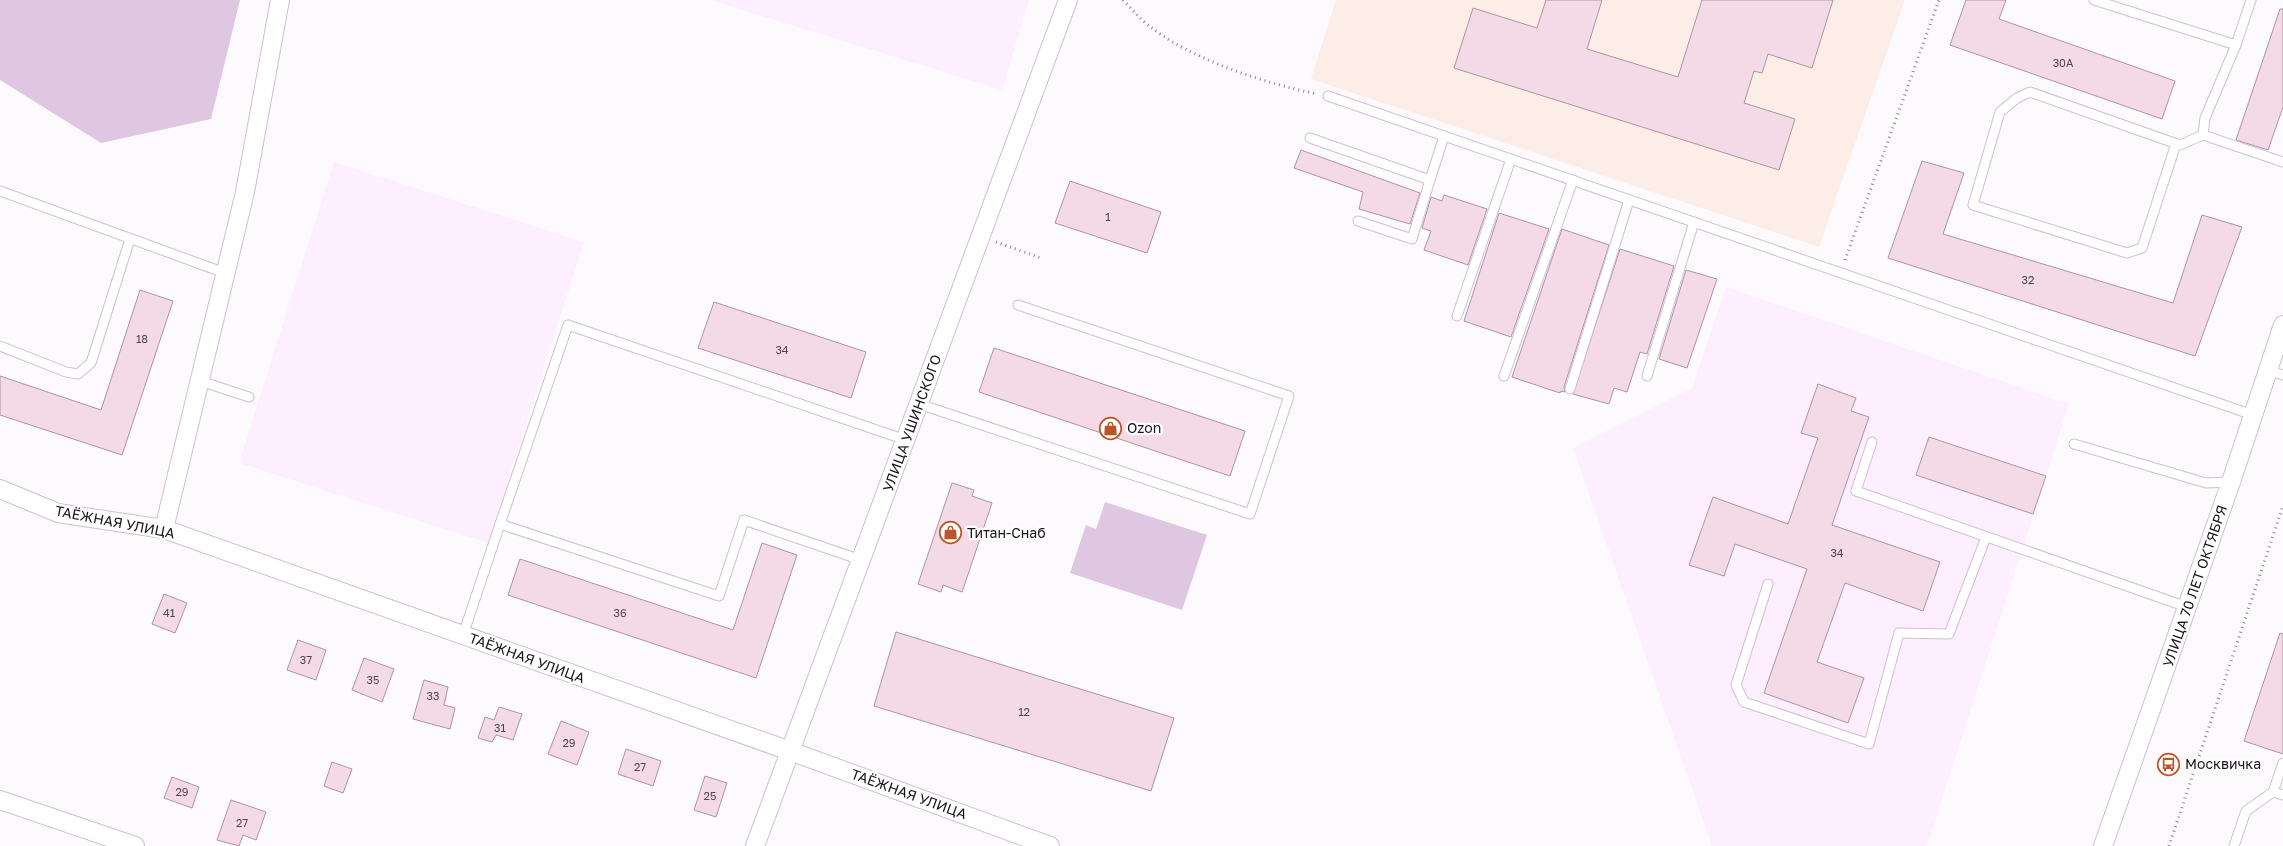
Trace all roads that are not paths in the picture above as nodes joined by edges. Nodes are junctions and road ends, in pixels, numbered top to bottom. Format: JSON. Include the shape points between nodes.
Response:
{"nodes":[{"id":1,"x":280,"y":0,"type":"edge"},
{"id":2,"x":1068,"y":0,"type":"edge"},
{"id":3,"x":2094,"y":0,"type":"edge"},
{"id":4,"x":2251,"y":0,"type":"edge"},
{"id":5,"x":2236,"y":44,"type":"junction"},
{"id":6,"x":1328,"y":96,"type":"road end"},
{"id":7,"x":2203,"y":135,"type":"junction"},
{"id":8,"x":1444,"y":136,"type":"junction"},
{"id":9,"x":1310,"y":138,"type":"dead end"},
{"id":10,"x":2176,"y":144,"type":"junction"},
{"id":11,"x":1511,"y":159,"type":"junction"},
{"id":12,"x":2283,"y":162,"type":"edge"},
{"id":13,"x":1430,"y":180,"type":"junction"},
{"id":14,"x":1573,"y":180,"type":"junction"},
{"id":15,"x":0,"y":191,"type":"edge"},
{"id":16,"x":1629,"y":200,"type":"junction"},
{"id":17,"x":1358,"y":221,"type":"dead end"},
{"id":18,"x":1694,"y":222,"type":"junction"},
{"id":19,"x":130,"y":238,"type":"junction"},
{"id":20,"x":225,"y":273,"type":"junction"},
{"id":21,"x":1018,"y":306,"type":"dead end"},
{"id":22,"x":1457,"y":316,"type":"dead end"},
{"id":23,"x":2283,"y":325,"type":"edge"},
{"id":24,"x":0,"y":346,"type":"edge"},
{"id":25,"x":2276,"y":373,"type":"edge"},
{"id":26,"x":1504,"y":376,"type":"dead end"},
{"id":27,"x":1647,"y":376,"type":"dead end"},
{"id":28,"x":200,"y":381,"type":"junction"},
{"id":29,"x":1570,"y":389,"type":"dead end"},
{"id":30,"x":249,"y":397,"type":"dead end"},
{"id":31,"x":919,"y":404,"type":"junction"},
{"id":32,"x":2253,"y":415,"type":"junction"},
{"id":33,"x":906,"y":440,"type":"junction"},
{"id":34,"x":1872,"y":442,"type":"dead end"},
{"id":35,"x":2074,"y":444,"type":"dead end"},
{"id":36,"x":2231,"y":482,"type":"junction"},
{"id":37,"x":0,"y":489,"type":"edge"},
{"id":38,"x":500,"y":524,"type":"junction"},
{"id":39,"x":164,"y":529,"type":"junction"},
{"id":40,"x":1986,"y":537,"type":"junction"},
{"id":41,"x":861,"y":560,"type":"junction"},
{"id":42,"x":1768,"y":584,"type":"dead end"},
{"id":43,"x":2187,"y":607,"type":"junction"},
{"id":44,"x":463,"y":635,"type":"junction"},
{"id":45,"x":790,"y":751,"type":"junction"},
{"id":46,"x":2283,"y":763,"type":"edge"},
{"id":47,"x":2273,"y":792,"type":"junction"},
{"id":48,"x":2283,"y":795,"type":"edge"},
{"id":49,"x":0,"y":800,"type":"edge"},
{"id":50,"x":135,"y":846,"type":"edge"},
{"id":51,"x":755,"y":846,"type":"edge"},
{"id":52,"x":1050,"y":846,"type":"edge"},
{"id":53,"x":2103,"y":846,"type":"edge"},
{"id":54,"x":2234,"y":846,"type":"edge"}],
"edges":[{"from":1,"to":20,"type":"street","via":[[245,192]]},
{"from":2,"to":31,"type":"street","name":"УЛИЦА УШИНСКОГО"},
{"from":3,"to":5,"type":"lane"},
{"from":4,"to":5,"type":"lane"},
{"from":5,"to":7,"type":"lane","via":[[2206,118]]},
{"from":6,"to":8,"type":"lane"},
{"from":7,"to":10,"type":"lane","via":[[2180,146]]},
{"from":7,"to":12,"type":"lane"},
{"from":8,"to":11,"type":"lane"},
{"from":8,"to":13,"type":"lane"},
{"from":9,"to":13,"type":"lane"},
{"from":10,"to":10,"type":"lane","via":[[2030,92],[2000,112],[1973,205],[2127,253],[2142,248]]},
{"from":11,"to":14,"type":"lane"},
{"from":11,"to":22,"type":"lane"},
{"from":13,"to":17,"type":"lane","via":[[1412,239]]},
{"from":14,"to":16,"type":"lane"},
{"from":14,"to":26,"type":"lane"},
{"from":15,"to":19,"type":"lane"},
{"from":16,"to":18,"type":"lane"},
{"from":16,"to":29,"type":"lane"},
{"from":18,"to":27,"type":"lane"},
{"from":18,"to":32,"type":"lane"},
{"from":19,"to":20,"type":"lane"},
{"from":19,"to":24,"type":"lane","via":[[91,363],[78,374]]},
{"from":20,"to":28,"type":"street"},
{"from":21,"to":31,"type":"lane","via":[[1289,396],[1250,514]]},
{"from":23,"to":25,"type":"street","name":"УЛИЦА 70 ЛЕТ ОКТЯБРЯ"},
{"from":25,"to":32,"type":"street","name":"УЛИЦА 70 ЛЕТ ОКТЯБРЯ"},
{"from":28,"to":30,"type":"lane"},
{"from":28,"to":39,"type":"street"},
{"from":31,"to":33,"type":"street","name":"УЛИЦА УШИНСКОГО"},
{"from":32,"to":36,"type":"street","name":"УЛИЦА 70 ЛЕТ ОКТЯБРЯ"},
{"from":33,"to":38,"type":"lane","via":[[568,324]]},
{"from":33,"to":41,"type":"street","name":"УЛИЦА УШИНСКОГО"},
{"from":34,"to":40,"type":"lane","via":[[1856,491]]},
{"from":35,"to":36,"type":"lane","via":[[2206,483]]},
{"from":36,"to":43,"type":"street","name":"УЛИЦА 70 ЛЕТ ОКТЯБРЯ"},
{"from":37,"to":39,"type":"street","name":"ТАЁЖНАЯ УЛИЦА","via":[[58,513]]},
{"from":38,"to":41,"type":"lane","via":[[719,596],[744,520]]},
{"from":38,"to":44,"type":"lane"},
{"from":39,"to":44,"type":"street","name":"ТАЁЖНАЯ УЛИЦА"},
{"from":40,"to":42,"type":"lane","via":[[1949,634],[1899,633],[1869,744],[1744,702],[1736,684]]},
{"from":40,"to":43,"type":"lane"},
{"from":41,"to":45,"type":"street","name":"УЛИЦА УШИНСКОГО"},
{"from":43,"to":53,"type":"street","name":"УЛИЦА 70 ЛЕТ ОКТЯБРЯ"},
{"from":44,"to":45,"type":"street","name":"ТАЁЖНАЯ УЛИЦА"},
{"from":45,"to":51,"type":"street","name":"УЛИЦА УШИНСКОГО"},
{"from":45,"to":52,"type":"street","name":"ТАЁЖНАЯ УЛИЦА"},
{"from":46,"to":47,"type":"lane"},
{"from":47,"to":48,"type":"lane"},
{"from":47,"to":54,"type":"lane","via":[[2246,811]]},
{"from":49,"to":50,"type":"street"}]}
